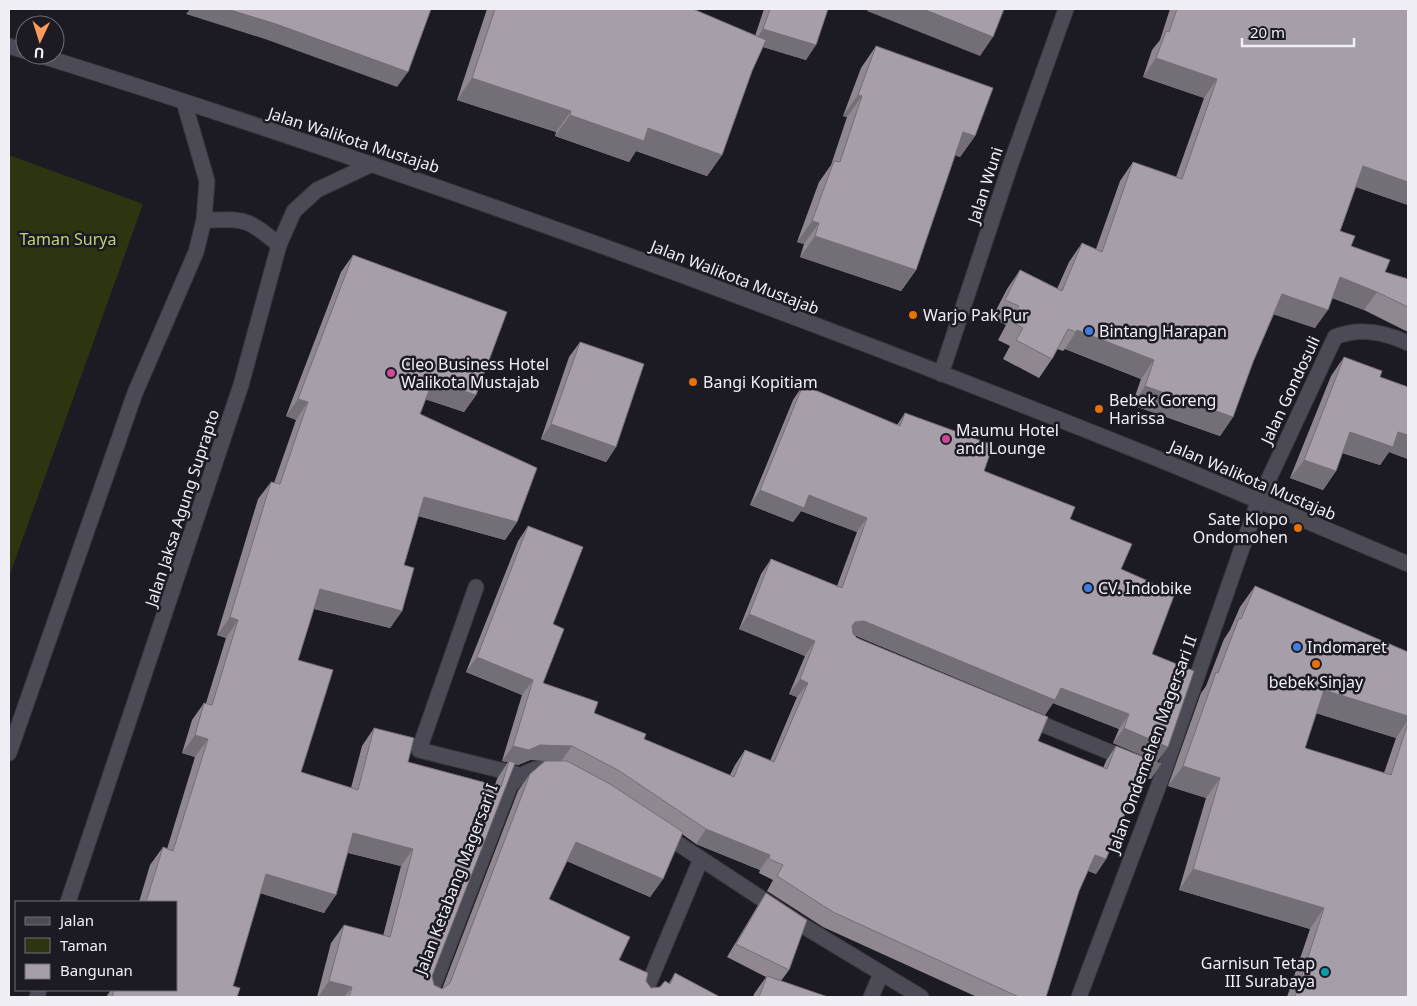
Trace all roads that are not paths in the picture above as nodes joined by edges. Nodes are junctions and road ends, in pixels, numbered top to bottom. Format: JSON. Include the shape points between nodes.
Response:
{"nodes":[{"id":1,"x":1066,"y":9,"type":"edge"},
{"id":2,"x":65,"y":64,"type":"edge"},
{"id":3,"x":184,"y":102,"type":"junction"},
{"id":4,"x":372,"y":164,"type":"junction"},
{"id":5,"x":204,"y":220,"type":"junction"},
{"id":6,"x":279,"y":245,"type":"junction"},
{"id":7,"x":1408,"y":343,"type":"edge"},
{"id":8,"x":941,"y":374,"type":"junction"},
{"id":9,"x":1258,"y":502,"type":"junction"},
{"id":10,"x":1408,"y":564,"type":"edge"},
{"id":11,"x":476,"y":587,"type":"dead end"},
{"id":12,"x":1015,"y":713,"type":"edge"},
{"id":13,"x":9,"y":753,"type":"edge"},
{"id":14,"x":1153,"y":770,"type":"junction"},
{"id":15,"x":520,"y":775,"type":"junction"},
{"id":16,"x":572,"y":777,"type":"edge"},
{"id":17,"x":652,"y":826,"type":"edge"},
{"id":18,"x":701,"y":859,"type":"junction"},
{"id":19,"x":68,"y":901,"type":"edge"},
{"id":20,"x":881,"y":974,"type":"junction"},
{"id":21,"x":429,"y":997,"type":"edge"},
{"id":22,"x":643,"y":997,"type":"edge"},
{"id":23,"x":870,"y":997,"type":"edge"},
{"id":24,"x":921,"y":997,"type":"edge"},
{"id":25,"x":1079,"y":997,"type":"edge"}],
"edges":[{"from":1,"to":8,"type":"street","name":"Jalan Wuni"},
{"from":2,"to":3,"type":"street","name":"Jalan Walikota Mustajab"},
{"from":3,"to":4,"type":"street","name":"Jalan Walikota Mustajab"},
{"from":3,"to":5,"type":"street","via":[[207,182]]},
{"from":4,"to":6,"type":"street","name":"Jalan Jaksa Agung Suprapto","via":[[317,190],[294,211]]},
{"from":4,"to":8,"type":"street","name":"Jalan Walikota Mustajab"},
{"from":5,"to":6,"type":"street","via":[[244,220]]},
{"from":5,"to":13,"type":"street","via":[[196,252],[135,393]]},
{"from":6,"to":19,"type":"street","name":"Jalan Jaksa Agung Suprapto","via":[[241,385]]},
{"from":7,"to":9,"type":"street","name":"Jalan Gondosuli","via":[[1376,332],[1350,331],[1334,337]]},
{"from":8,"to":9,"type":"street","name":"Jalan Walikota Mustajab"},
{"from":9,"to":10,"type":"street","name":"Jalan Walikota Mustajab"},
{"from":9,"to":14,"type":"street","name":"Jalan Ondemehen Magersari II"},
{"from":11,"to":15,"type":"street","via":[[419,750]]},
{"from":12,"to":14,"type":"street"},
{"from":14,"to":25,"type":"street","name":"Jalan Ondemehen Magersari II"},
{"from":15,"to":16,"type":"street","via":[[530,769],[556,768]]},
{"from":15,"to":21,"type":"street","name":"Jalan Ketabang Magersari I","via":[[510,786]]},
{"from":17,"to":18,"type":"street"},
{"from":18,"to":20,"type":"street"},
{"from":18,"to":22,"type":"street"},
{"from":20,"to":23,"type":"street"},
{"from":20,"to":24,"type":"street"}]}
